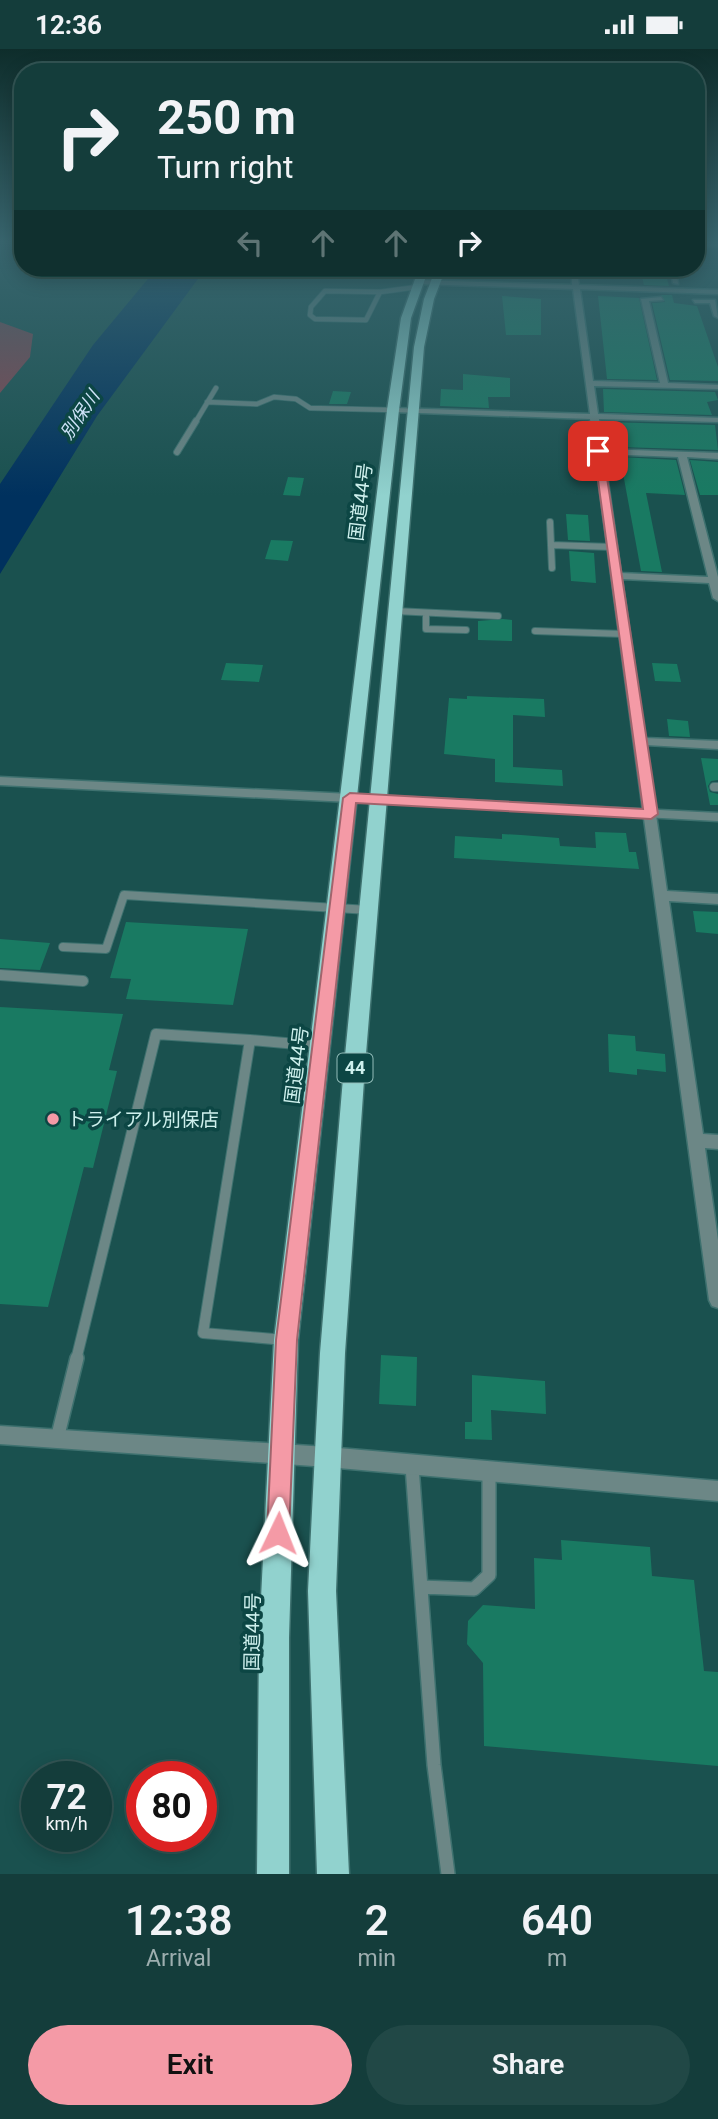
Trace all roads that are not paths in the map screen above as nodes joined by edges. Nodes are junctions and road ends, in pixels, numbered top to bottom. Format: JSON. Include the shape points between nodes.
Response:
{"nodes":[{"id":1,"x":405,"y":326,"type":"edge"},
{"id":2,"x":422,"y":326,"type":"edge"},
{"id":3,"x":581,"y":326,"type":"edge"},
{"id":4,"x":651,"y":326,"type":"edge"},
{"id":5,"x":588,"y":383,"type":"junction"},
{"id":6,"x":664,"y":385,"type":"junction"},
{"id":7,"x":718,"y":387,"type":"edge"},
{"id":8,"x":216,"y":388,"type":"dead end"},
{"id":9,"x":206,"y":402,"type":"junction"},
{"id":10,"x":393,"y":410,"type":"junction"},
{"id":11,"x":415,"y":410,"type":"junction"},
{"id":12,"x":594,"y":416,"type":"junction"},
{"id":13,"x":718,"y":420,"type":"edge"},
{"id":14,"x":598,"y":451,"type":"junction"},
{"id":15,"x":177,"y":452,"type":"dead end"},
{"id":16,"x":682,"y":454,"type":"junction"},
{"id":17,"x":718,"y":456,"type":"edge"},
{"id":18,"x":550,"y":522,"type":"dead end"},
{"id":19,"x":551,"y":545,"type":"junction"},
{"id":20,"x":612,"y":547,"type":"junction"},
{"id":21,"x":552,"y":568,"type":"dead end"},
{"id":22,"x":615,"y":576,"type":"junction"},
{"id":23,"x":716,"y":580,"type":"edge"},
{"id":24,"x":718,"y":598,"type":"edge"},
{"id":25,"x":395,"y":611,"type":"junction"},
{"id":26,"x":426,"y":613,"type":"junction"},
{"id":27,"x":498,"y":616,"type":"dead end"},
{"id":28,"x":466,"y":630,"type":"dead end"},
{"id":29,"x":536,"y":632,"type":"dead end"},
{"id":30,"x":624,"y":634,"type":"junction"},
{"id":31,"x":639,"y":740,"type":"junction"},
{"id":32,"x":718,"y":745,"type":"edge"},
{"id":33,"x":0,"y":781,"type":"edge"},
{"id":34,"x":350,"y":798,"type":"junction"},
{"id":35,"x":379,"y":800,"type":"junction"},
{"id":36,"x":651,"y":814,"type":"junction"},
{"id":37,"x":718,"y":817,"type":"edge"},
{"id":38,"x":662,"y":896,"type":"junction"},
{"id":39,"x":718,"y":899,"type":"edge"},
{"id":40,"x":337,"y":908,"type":"junction"},
{"id":41,"x":369,"y":910,"type":"junction"},
{"id":42,"x":63,"y":947,"type":"dead end"},
{"id":43,"x":0,"y":975,"type":"edge"},
{"id":44,"x":83,"y":981,"type":"dead end"},
{"id":45,"x":250,"y":1040,"type":"junction"},
{"id":46,"x":321,"y":1046,"type":"junction"},
{"id":47,"x":696,"y":1140,"type":"junction"},
{"id":48,"x":718,"y":1142,"type":"edge"},
{"id":49,"x":718,"y":1300,"type":"edge"},
{"id":50,"x":286,"y":1340,"type":"junction"},
{"id":51,"x":0,"y":1435,"type":"edge"},
{"id":52,"x":57,"y":1439,"type":"junction"},
{"id":53,"x":281,"y":1454,"type":"junction"},
{"id":54,"x":327,"y":1457,"type":"junction"},
{"id":55,"x":412,"y":1467,"type":"junction"},
{"id":56,"x":489,"y":1473,"type":"junction"},
{"id":57,"x":718,"y":1492,"type":"edge"},
{"id":58,"x":421,"y":1587,"type":"junction"},
{"id":59,"x":273,"y":1874,"type":"edge"},
{"id":60,"x":333,"y":1874,"type":"edge"},
{"id":61,"x":447,"y":1874,"type":"edge"}],
"edges":[{"from":1,"to":10,"type":"highway","name":"国道44号","number":"44"},
{"from":2,"to":11,"type":"highway","number":"44"},
{"from":3,"to":5,"type":"street"},
{"from":4,"to":6,"type":"street"},
{"from":5,"to":6,"type":"street"},
{"from":5,"to":12,"type":"street"},
{"from":6,"to":7,"type":"street"},
{"from":8,"to":9,"type":"lane"},
{"from":9,"to":10,"type":"lane","via":[[257,404],[274,397],[296,399],[310,408]]},
{"from":9,"to":15,"type":"lane"},
{"from":10,"to":11,"type":"street"},
{"from":10,"to":34,"type":"highway","name":"国道44号","number":"44"},
{"from":11,"to":12,"type":"street"},
{"from":11,"to":25,"type":"highway","number":"44"},
{"from":12,"to":13,"type":"street"},
{"from":12,"to":14,"type":"street"},
{"from":14,"to":16,"type":"street"},
{"from":14,"to":20,"type":"street"},
{"from":16,"to":17,"type":"street"},
{"from":16,"to":23,"type":"street"},
{"from":18,"to":19,"type":"lane"},
{"from":19,"to":20,"type":"lane"},
{"from":19,"to":21,"type":"lane"},
{"from":20,"to":22,"type":"street"},
{"from":22,"to":23,"type":"street"},
{"from":22,"to":30,"type":"street"},
{"from":23,"to":24,"type":"street"},
{"from":25,"to":26,"type":"lane"},
{"from":25,"to":35,"type":"highway","number":"44"},
{"from":26,"to":27,"type":"lane"},
{"from":26,"to":28,"type":"lane","via":[[426,629]]},
{"from":29,"to":30,"type":"lane"},
{"from":30,"to":31,"type":"street"},
{"from":31,"to":32,"type":"street"},
{"from":31,"to":36,"type":"street"},
{"from":33,"to":34,"type":"street"},
{"from":34,"to":35,"type":"street"},
{"from":34,"to":40,"type":"highway","name":"国道44号","number":"44"},
{"from":35,"to":36,"type":"street"},
{"from":35,"to":41,"type":"highway","number":"44"},
{"from":36,"to":37,"type":"street"},
{"from":36,"to":38,"type":"street"},
{"from":38,"to":39,"type":"street"},
{"from":38,"to":47,"type":"street"},
{"from":40,"to":41,"type":"lane"},
{"from":40,"to":42,"type":"lane","via":[[124,895],[106,949]]},
{"from":40,"to":46,"type":"highway","name":"国道44号","number":"44"},
{"from":41,"to":54,"type":"highway","number":"44"},
{"from":43,"to":44,"type":"lane"},
{"from":45,"to":46,"type":"lane"},
{"from":45,"to":50,"type":"lane","via":[[203,1333]]},
{"from":45,"to":52,"type":"lane","via":[[156,1034]]},
{"from":46,"to":50,"type":"highway","name":"国道44号","number":"44"},
{"from":47,"to":48,"type":"street"},
{"from":47,"to":49,"type":"street"},
{"from":50,"to":53,"type":"highway","name":"国道44号","number":"44"},
{"from":51,"to":52,"type":"street"},
{"from":52,"to":53,"type":"street"},
{"from":53,"to":54,"type":"street"},
{"from":53,"to":59,"type":"highway","name":"国道44号","number":"44"},
{"from":54,"to":55,"type":"street"},
{"from":54,"to":60,"type":"highway","number":"44","via":[[323,1646]]},
{"from":55,"to":56,"type":"street"},
{"from":55,"to":58,"type":"lane"},
{"from":56,"to":57,"type":"street"},
{"from":56,"to":58,"type":"lane","via":[[489,1575],[474,1589]]},
{"from":58,"to":61,"type":"lane"}]}
